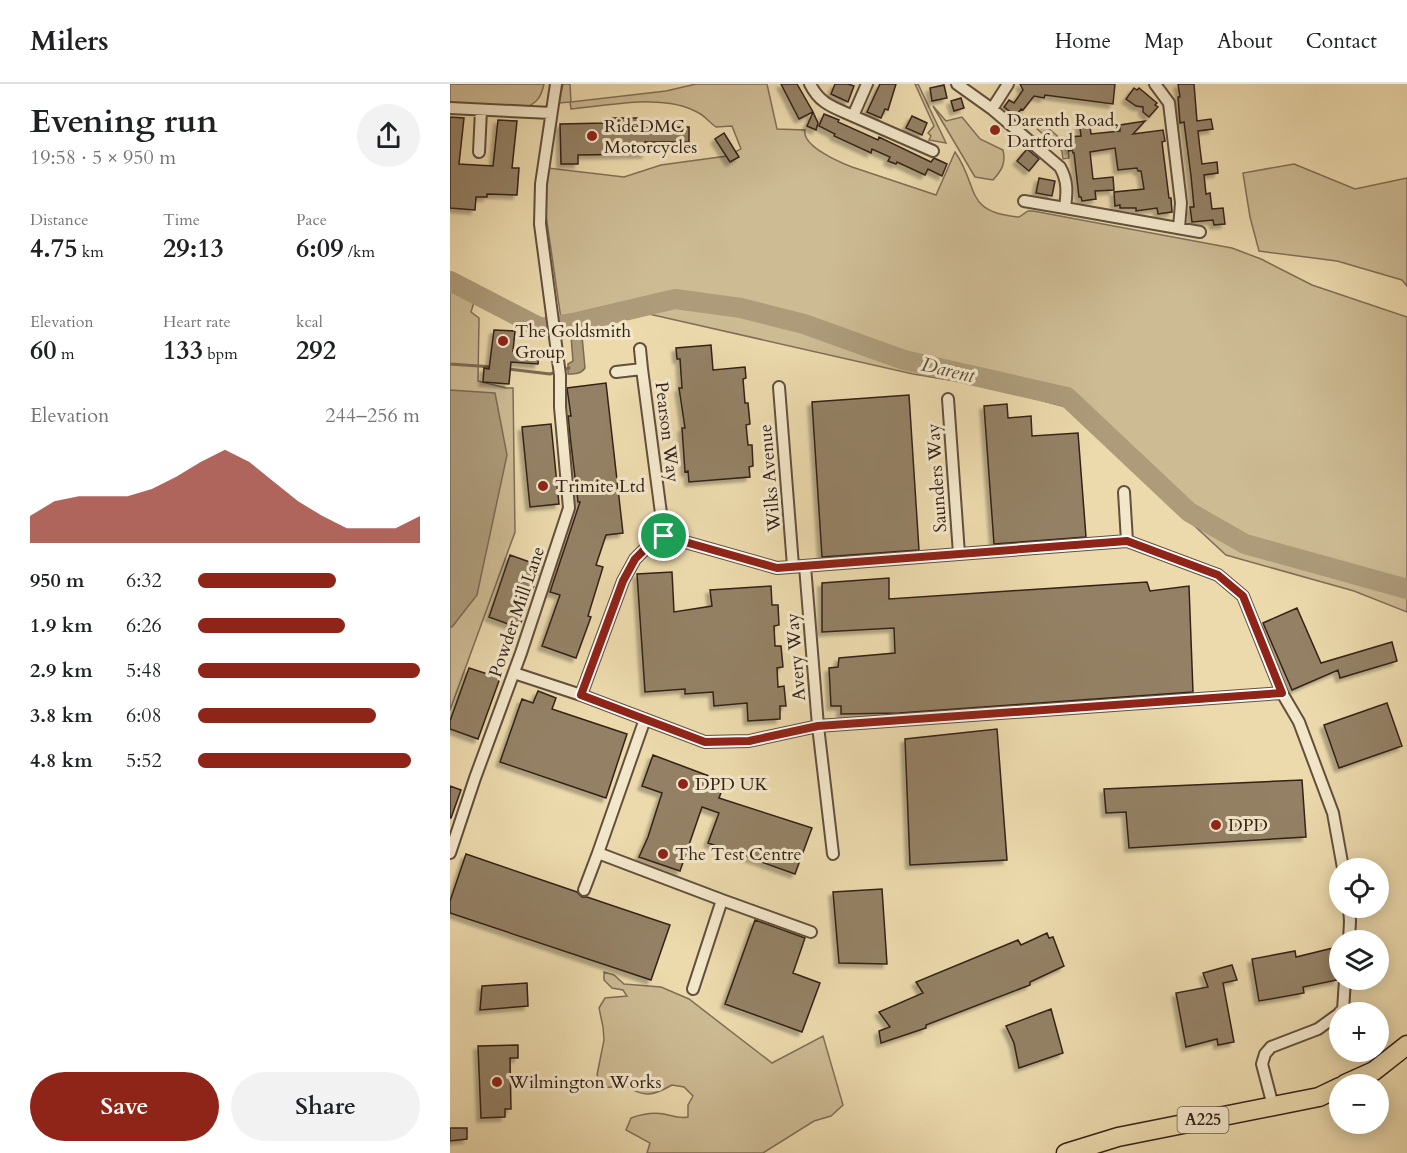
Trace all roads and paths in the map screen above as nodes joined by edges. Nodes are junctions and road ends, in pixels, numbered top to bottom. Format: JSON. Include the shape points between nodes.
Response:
{"nodes":[{"id":1,"x":556,"y":84,"type":"edge"},
{"id":2,"x":810,"y":84,"type":"edge"},
{"id":3,"x":867,"y":84,"type":"edge"},
{"id":4,"x":957,"y":84,"type":"edge"},
{"id":5,"x":1008,"y":84,"type":"edge"},
{"id":6,"x":1155,"y":84,"type":"edge"},
{"id":7,"x":450,"y":108,"type":"edge"},
{"id":8,"x":481,"y":110,"type":"junction"},
{"id":9,"x":992,"y":110,"type":"junction"},
{"id":10,"x":551,"y":113,"type":"junction"},
{"id":11,"x":853,"y":116,"type":"junction"},
{"id":12,"x":933,"y":151,"type":"dead end"},
{"id":13,"x":479,"y":152,"type":"dead end"},
{"id":14,"x":1024,"y":201,"type":"dead end"},
{"id":15,"x":1065,"y":208,"type":"junction"},
{"id":16,"x":1179,"y":228,"type":"junction"},
{"id":17,"x":1200,"y":232,"type":"dead end"},
{"id":18,"x":640,"y":350,"type":"dead end"},
{"id":19,"x":642,"y":369,"type":"junction"},
{"id":20,"x":616,"y":372,"type":"dead end"},
{"id":21,"x":779,"y":387,"type":"dead end"},
{"id":22,"x":948,"y":399,"type":"dead end"},
{"id":23,"x":1124,"y":492,"type":"dead end"},
{"id":24,"x":664,"y":536,"type":"junction"},
{"id":25,"x":1127,"y":541,"type":"junction"},
{"id":26,"x":959,"y":554,"type":"junction"},
{"id":27,"x":793,"y":566,"type":"junction"},
{"id":28,"x":805,"y":566,"type":"junction"},
{"id":29,"x":514,"y":673,"type":"junction"},
{"id":30,"x":1282,"y":693,"type":"junction"},
{"id":31,"x":581,"y":695,"type":"junction"},
{"id":32,"x":645,"y":719,"type":"junction"},
{"id":33,"x":818,"y":726,"type":"junction"},
{"id":34,"x":450,"y":852,"type":"edge"},
{"id":35,"x":598,"y":853,"type":"junction"},
{"id":36,"x":833,"y":854,"type":"dead end"},
{"id":37,"x":1341,"y":858,"type":"edge"},
{"id":38,"x":584,"y":891,"type":"dead end"},
{"id":39,"x":722,"y":900,"type":"junction"},
{"id":40,"x":811,"y":932,"type":"dead end"},
{"id":41,"x":693,"y":989,"type":"dead end"},
{"id":42,"x":1329,"y":1021,"type":"edge"},
{"id":43,"x":1407,"y":1045,"type":"edge"},
{"id":44,"x":1367,"y":1074,"type":"edge"},
{"id":45,"x":1329,"y":1092,"type":"edge"},
{"id":46,"x":1273,"y":1106,"type":"junction"},
{"id":47,"x":1066,"y":1153,"type":"edge"}],
"edges":[{"from":1,"to":10,"type":"street","name":"Powder Mill Lane"},
{"from":2,"to":11,"type":"street","via":[[824,103]]},
{"from":3,"to":11,"type":"street"},
{"from":4,"to":9,"type":"street"},
{"from":5,"to":9,"type":"street"},
{"from":6,"to":16,"type":"street","via":[[1169,104],[1181,203]]},
{"from":7,"to":8,"type":"street"},
{"from":8,"to":10,"type":"street"},
{"from":8,"to":13,"type":"street"},
{"from":9,"to":15,"type":"street","via":[[1060,167],[1067,186]]},
{"from":10,"to":29,"type":"street","name":"Powder Mill Lane","via":[[540,224],[560,371],[569,508]]},
{"from":11,"to":12,"type":"street"},
{"from":14,"to":15,"type":"street"},
{"from":15,"to":16,"type":"street"},
{"from":16,"to":17,"type":"street"},
{"from":18,"to":19,"type":"street","name":"Pearson Way"},
{"from":19,"to":20,"type":"street","name":"Pearson Way"},
{"from":19,"to":24,"type":"street","name":"Pearson Way"},
{"from":21,"to":27,"type":"street","name":"Wilks Avenue"},
{"from":22,"to":26,"type":"street","name":"Saunders Way"},
{"from":23,"to":25,"type":"street"},
{"from":24,"to":27,"type":"street","via":[[777,568]]},
{"from":24,"to":31,"type":"street","via":[[635,559],[623,581]]},
{"from":25,"to":26,"type":"street"},
{"from":25,"to":30,"type":"street","via":[[1218,575],[1243,596]]},
{"from":26,"to":28,"type":"street"},
{"from":27,"to":28,"type":"street"},
{"from":28,"to":33,"type":"street","name":"Avery Way"},
{"from":29,"to":31,"type":"street"},
{"from":29,"to":34,"type":"street","name":"Powder Mill Lane"},
{"from":30,"to":33,"type":"street"},
{"from":30,"to":37,"type":"street","via":[[1299,722],[1333,813]]},
{"from":31,"to":32,"type":"street"},
{"from":32,"to":33,"type":"street","via":[[705,742],[749,741]]},
{"from":32,"to":35,"type":"street"},
{"from":33,"to":36,"type":"street","name":"Avery Way"},
{"from":35,"to":38,"type":"street"},
{"from":35,"to":39,"type":"street"},
{"from":39,"to":40,"type":"street"},
{"from":39,"to":41,"type":"street"},
{"from":42,"to":46,"type":"street","via":[[1271,1047],[1265,1054],[1262,1064]]},
{"from":43,"to":44,"type":"main road"},
{"from":45,"to":46,"type":"main road","number":"A225"},
{"from":46,"to":47,"type":"main road","number":"A225","via":[[1118,1137]]}]}
